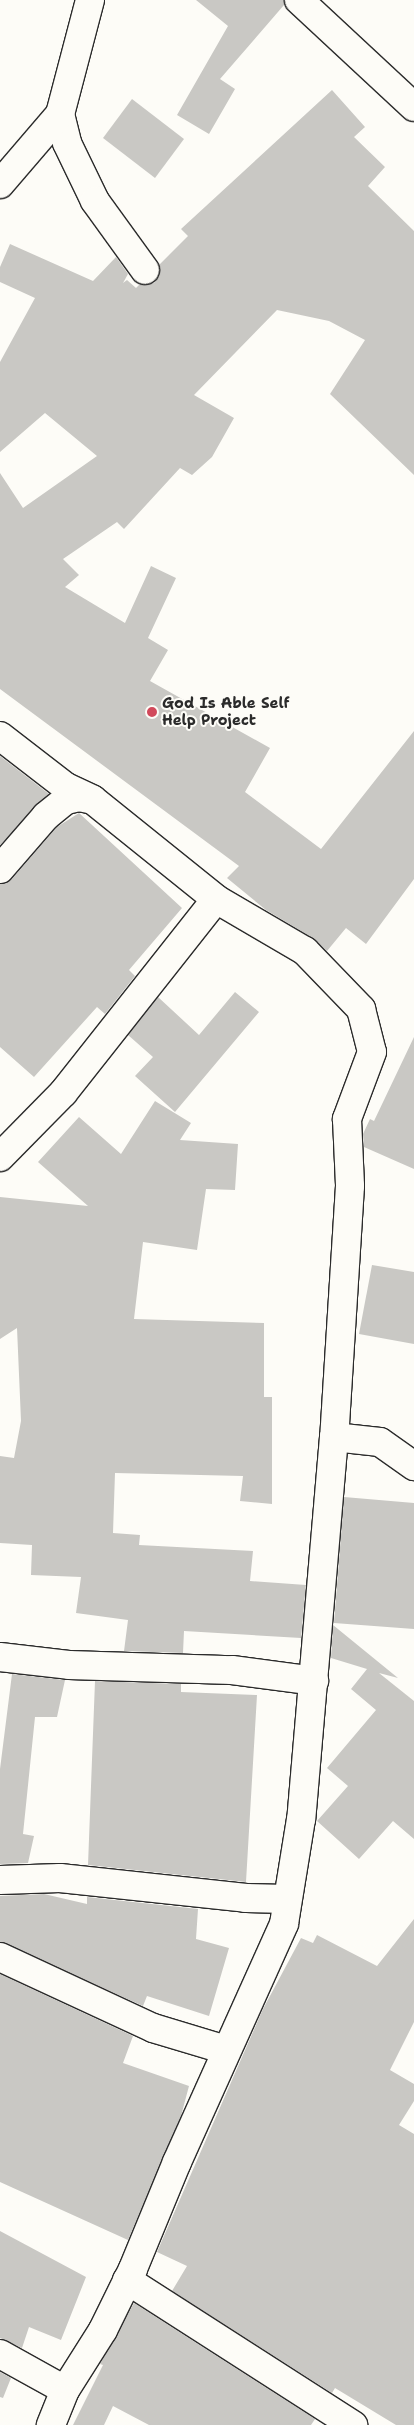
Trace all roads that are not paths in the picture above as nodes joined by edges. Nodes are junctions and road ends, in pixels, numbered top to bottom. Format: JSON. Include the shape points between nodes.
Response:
{"nodes":[{"id":1,"x":90,"y":0,"type":"edge"},
{"id":2,"x":299,"y":0,"type":"edge"},
{"id":3,"x":414,"y":106,"type":"edge"},
{"id":4,"x":60,"y":114,"type":"junction"},
{"id":5,"x":0,"y":184,"type":"edge"},
{"id":6,"x":145,"y":270,"type":"dead end"},
{"id":7,"x":0,"y":736,"type":"edge"},
{"id":8,"x":93,"y":800,"type":"junction"},
{"id":9,"x":0,"y":869,"type":"edge"},
{"id":10,"x":216,"y":899,"type":"junction"},
{"id":11,"x":0,"y":1158,"type":"edge"},
{"id":12,"x":334,"y":1437,"type":"junction"},
{"id":13,"x":414,"y":1466,"type":"edge"},
{"id":14,"x":0,"y":1658,"type":"edge"},
{"id":15,"x":314,"y":1681,"type":"junction"},
{"id":16,"x":0,"y":1880,"type":"edge"},
{"id":17,"x":287,"y":1899,"type":"junction"},
{"id":18,"x":0,"y":1957,"type":"edge"},
{"id":19,"x":226,"y":2050,"type":"junction"},
{"id":20,"x":127,"y":2280,"type":"junction"},
{"id":21,"x":0,"y":2354,"type":"edge"},
{"id":22,"x":65,"y":2390,"type":"junction"},
{"id":23,"x":51,"y":2425,"type":"edge"},
{"id":24,"x":353,"y":2425,"type":"edge"}],
"edges":[{"from":1,"to":4,"type":"street"},
{"from":2,"to":3,"type":"street"},
{"from":4,"to":5,"type":"street"},
{"from":4,"to":6,"type":"street","via":[[67,143],[95,202]]},
{"from":7,"to":8,"type":"street","via":[[66,788]]},
{"from":8,"to":9,"type":"street","via":[[79,797],[66,800],[46,816]]},
{"from":8,"to":10,"type":"street"},
{"from":10,"to":11,"type":"street","via":[[63,1093]]},
{"from":10,"to":12,"type":"street","via":[[305,951],[361,1008],[372,1052],[347,1119],[350,1186]]},
{"from":12,"to":13,"type":"street","via":[[380,1442]]},
{"from":12,"to":15,"type":"street"},
{"from":14,"to":15,"type":"street","via":[[69,1665],[232,1670]]},
{"from":15,"to":17,"type":"street","via":[[301,1819]]},
{"from":16,"to":17,"type":"street","via":[[60,1878],[246,1898]]},
{"from":17,"to":19,"type":"street","via":[[284,1924]]},
{"from":18,"to":19,"type":"street","via":[[153,2028]]},
{"from":19,"to":20,"type":"street","via":[[214,2086],[177,2162]]},
{"from":20,"to":22,"type":"street","via":[[103,2330]]},
{"from":20,"to":24,"type":"street"},
{"from":21,"to":22,"type":"street"},
{"from":22,"to":23,"type":"street"}]}
